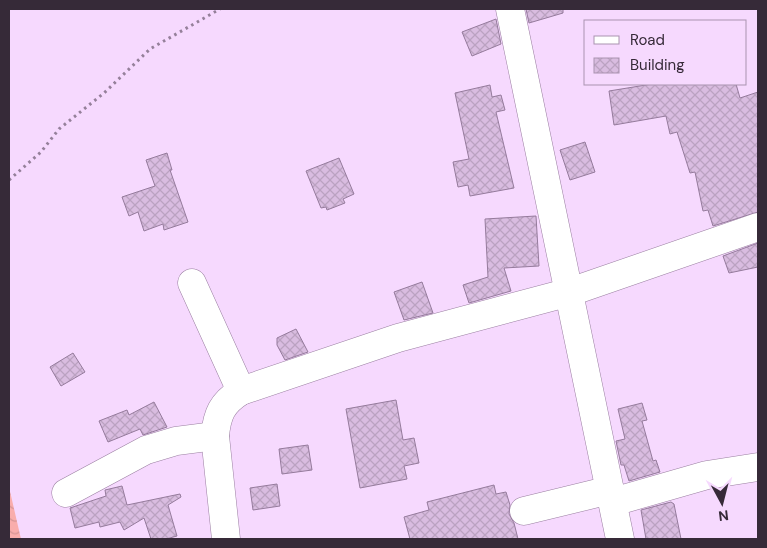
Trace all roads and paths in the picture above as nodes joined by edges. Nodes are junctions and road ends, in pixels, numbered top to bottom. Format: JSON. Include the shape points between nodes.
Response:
{"nodes":[{"id":1,"x":220,"y":9,"type":"edge"},
{"id":2,"x":510,"y":9,"type":"edge"},
{"id":3,"x":9,"y":180,"type":"edge"},
{"id":4,"x":758,"y":227,"type":"edge"},
{"id":5,"x":192,"y":283,"type":"dead end"},
{"id":6,"x":570,"y":292,"type":"junction"},
{"id":7,"x":241,"y":391,"type":"junction"},
{"id":8,"x":215,"y":436,"type":"junction"},
{"id":9,"x":758,"y":467,"type":"edge"},
{"id":10,"x":66,"y":493,"type":"dead end"},
{"id":11,"x":612,"y":496,"type":"junction"},
{"id":12,"x":524,"y":511,"type":"dead end"},
{"id":13,"x":224,"y":539,"type":"edge"},
{"id":14,"x":620,"y":539,"type":"edge"}],
"edges":[{"from":1,"to":3,"type":"path","via":[[150,50],[104,94],[59,129],[41,152]]},
{"from":2,"to":6,"type":"street"},
{"from":4,"to":6,"type":"street"},
{"from":5,"to":7,"type":"street"},
{"from":6,"to":7,"type":"street","via":[[398,338]]},
{"from":6,"to":11,"type":"street"},
{"from":7,"to":8,"type":"street","via":[[226,400],[216,422]]},
{"from":8,"to":10,"type":"street","via":[[176,441],[146,450]]},
{"from":8,"to":13,"type":"street"},
{"from":9,"to":11,"type":"street"},
{"from":11,"to":12,"type":"street"},
{"from":11,"to":14,"type":"street"}]}
